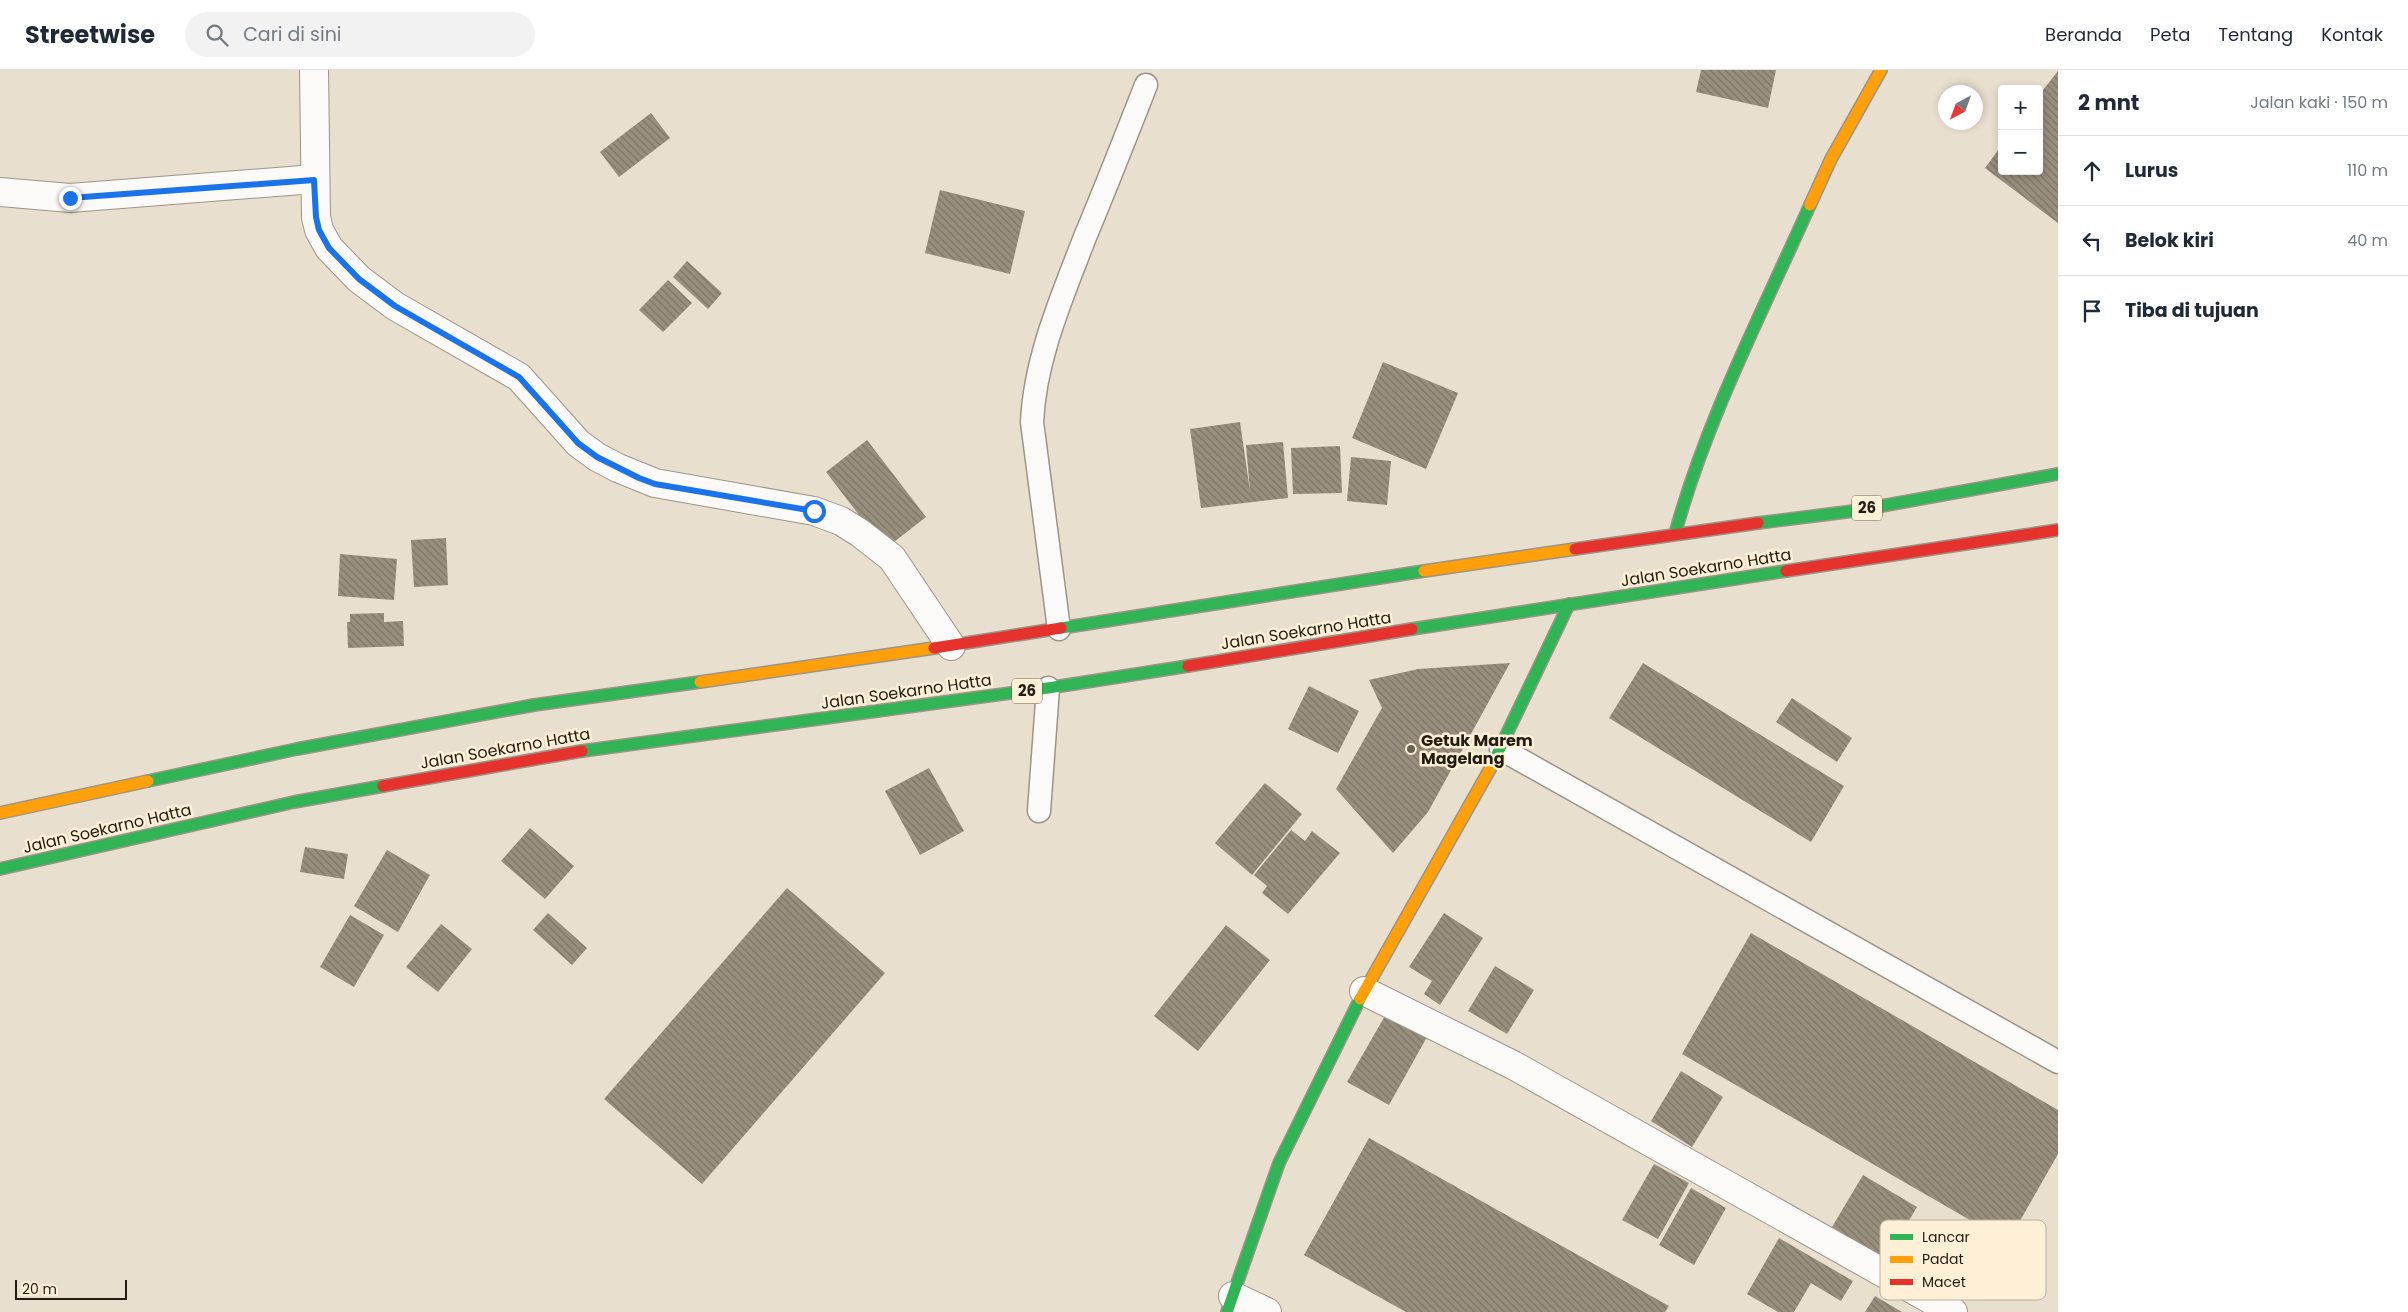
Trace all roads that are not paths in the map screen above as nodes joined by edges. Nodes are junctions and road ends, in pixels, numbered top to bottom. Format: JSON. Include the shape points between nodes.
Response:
{"nodes":[{"id":1,"x":314,"y":70,"type":"edge"},
{"id":2,"x":1881,"y":70,"type":"edge"},
{"id":3,"x":1146,"y":85,"type":"dead end"},
{"id":4,"x":314,"y":180,"type":"junction"},
{"id":5,"x":0,"y":192,"type":"edge"},
{"id":6,"x":2058,"y":474,"type":"edge"},
{"id":7,"x":2058,"y":530,"type":"edge"},
{"id":8,"x":1675,"y":534,"type":"junction"},
{"id":9,"x":1569,"y":604,"type":"junction"},
{"id":10,"x":1059,"y":630,"type":"junction"},
{"id":11,"x":951,"y":646,"type":"junction"},
{"id":12,"x":1048,"y":688,"type":"junction"},
{"id":13,"x":1501,"y":748,"type":"junction"},
{"id":14,"x":1039,"y":811,"type":"dead end"},
{"id":15,"x":0,"y":813,"type":"edge"},
{"id":16,"x":0,"y":869,"type":"edge"},
{"id":17,"x":1364,"y":991,"type":"junction"},
{"id":18,"x":2058,"y":1062,"type":"edge"},
{"id":19,"x":1880,"y":1271,"type":"edge"},
{"id":20,"x":1932,"y":1300,"type":"edge"},
{"id":21,"x":1230,"y":1304,"type":"edge"},
{"id":22,"x":1268,"y":1312,"type":"edge"},
{"id":23,"x":1953,"y":1312,"type":"edge"}],
"edges":[{"from":1,"to":4,"type":"street"},
{"from":2,"to":8,"type":"main road","via":[[1831,159],[1705,441]]},
{"from":3,"to":10,"type":"lane","via":[[1073,267],[1040,360],[1033,391],[1032,422]]},
{"from":4,"to":5,"type":"street","via":[[70,198]]},
{"from":4,"to":11,"type":"street","via":[[319,230],[329,248],[359,279],[395,306],[519,377],[578,443],[618,468],[655,484],[814,511],[841,522],[892,558]]},
{"from":6,"to":8,"type":"main road","number":"26","via":[[1854,511]]},
{"from":7,"to":9,"type":"main road","name":"Jalan Soekarno Hatta","number":"26"},
{"from":8,"to":10,"type":"main road","number":"26"},
{"from":9,"to":12,"type":"main road","name":"Jalan Soekarno Hatta","number":"26"},
{"from":9,"to":13,"type":"main road"},
{"from":10,"to":11,"type":"main road","number":"26"},
{"from":11,"to":15,"type":"main road","number":"26","via":[[534,705],[297,749]]},
{"from":12,"to":14,"type":"lane"},
{"from":12,"to":16,"type":"main road","name":"Jalan Soekarno Hatta","number":"26","via":[[545,756],[294,802]]},
{"from":13,"to":17,"type":"main road"},
{"from":13,"to":18,"type":"lane"},
{"from":17,"to":19,"type":"street","via":[[1513,1065]]},
{"from":17,"to":21,"type":"main road","via":[[1279,1162]]},
{"from":20,"to":23,"type":"street"},
{"from":21,"to":22,"type":"street"}]}
